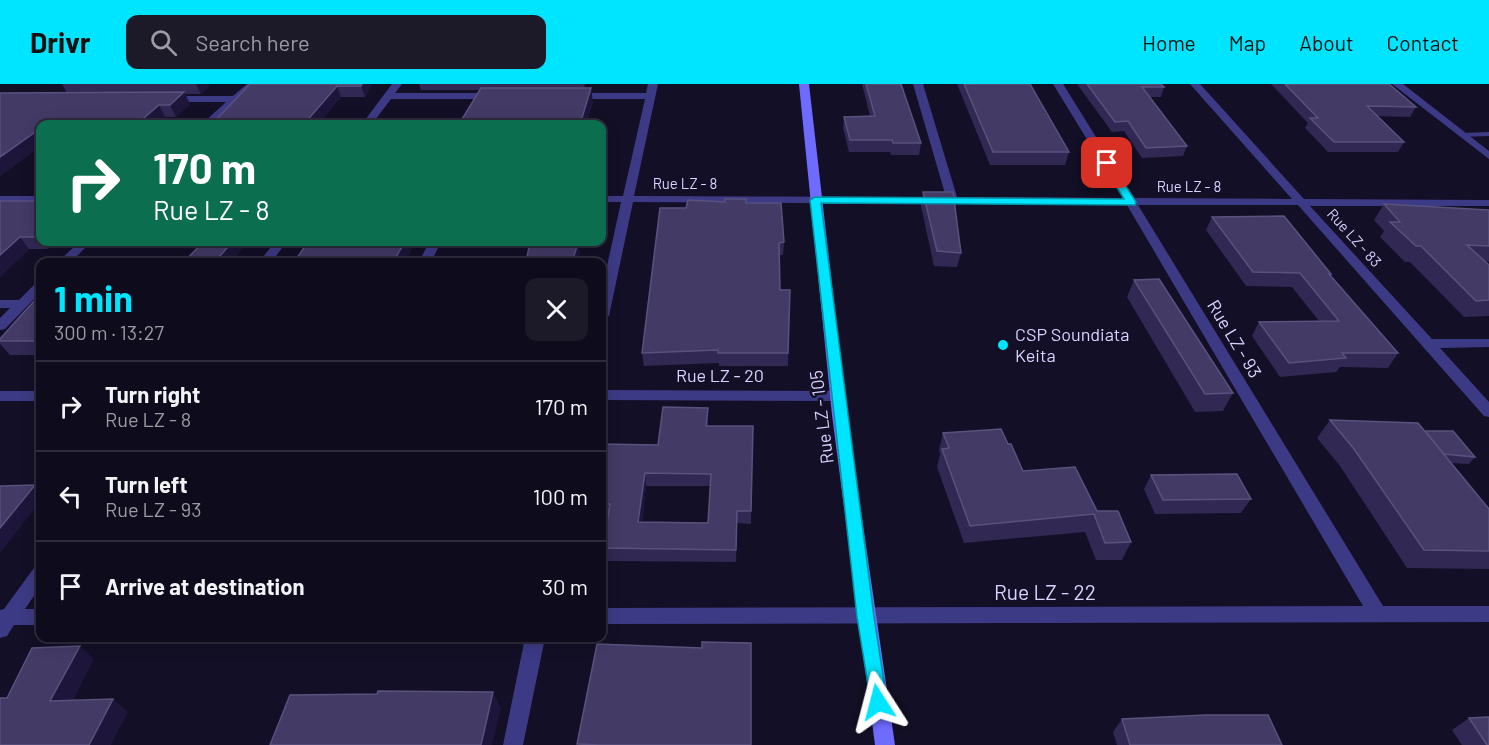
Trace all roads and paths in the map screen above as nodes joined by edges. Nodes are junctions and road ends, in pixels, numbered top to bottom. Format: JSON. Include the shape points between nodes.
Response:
{"nodes":[{"id":1,"x":252,"y":84,"type":"edge"},
{"id":2,"x":397,"y":84,"type":"edge"},
{"id":3,"x":653,"y":84,"type":"edge"},
{"id":4,"x":804,"y":84,"type":"edge"},
{"id":5,"x":918,"y":84,"type":"edge"},
{"id":6,"x":1058,"y":84,"type":"edge"},
{"id":7,"x":1196,"y":84,"type":"edge"},
{"id":8,"x":1398,"y":84,"type":"edge"},
{"id":9,"x":388,"y":96,"type":"junction"},
{"id":10,"x":507,"y":96,"type":"edge"},
{"id":11,"x":567,"y":96,"type":"edge"},
{"id":12,"x":650,"y":96,"type":"junction"},
{"id":13,"x":153,"y":99,"type":"edge"},
{"id":14,"x":235,"y":99,"type":"junction"},
{"id":15,"x":211,"y":120,"type":"edge"},
{"id":16,"x":370,"y":120,"type":"edge"},
{"id":17,"x":1489,"y":134,"type":"edge"},
{"id":18,"x":1462,"y":135,"type":"junction"},
{"id":19,"x":1489,"y":156,"type":"edge"},
{"id":20,"x":0,"y":199,"type":"edge"},
{"id":21,"x":36,"y":199,"type":"edge"},
{"id":22,"x":606,"y":199,"type":"edge"},
{"id":23,"x":627,"y":199,"type":"junction"},
{"id":24,"x":815,"y":200,"type":"junction"},
{"id":25,"x":953,"y":201,"type":"junction"},
{"id":26,"x":1131,"y":202,"type":"junction"},
{"id":27,"x":1302,"y":202,"type":"junction"},
{"id":28,"x":1489,"y":203,"type":"edge"},
{"id":29,"x":81,"y":246,"type":"edge"},
{"id":30,"x":68,"y":258,"type":"edge"},
{"id":31,"x":36,"y":290,"type":"edge"},
{"id":32,"x":606,"y":297,"type":"edge"},
{"id":33,"x":0,"y":304,"type":"edge"},
{"id":34,"x":22,"y":304,"type":"junction"},
{"id":35,"x":0,"y":326,"type":"edge"},
{"id":36,"x":1489,"y":343,"type":"edge"},
{"id":37,"x":1428,"y":344,"type":"junction"},
{"id":38,"x":606,"y":395,"type":"edge"},
{"id":39,"x":0,"y":396,"type":"edge"},
{"id":40,"x":36,"y":396,"type":"edge"},
{"id":41,"x":838,"y":396,"type":"junction"},
{"id":42,"x":1489,"y":412,"type":"edge"},
{"id":43,"x":36,"y":578,"type":"edge"},
{"id":44,"x":1377,"y":613,"type":"junction"},
{"id":45,"x":1489,"y":614,"type":"edge"},
{"id":46,"x":606,"y":616,"type":"edge"},
{"id":47,"x":36,"y":617,"type":"edge"},
{"id":48,"x":865,"y":617,"type":"junction"},
{"id":49,"x":3,"y":621,"type":"edge"},
{"id":50,"x":534,"y":642,"type":"edge"},
{"id":51,"x":513,"y":745,"type":"edge"},
{"id":52,"x":885,"y":745,"type":"edge"}],
"edges":[{"from":1,"to":14,"type":"street"},
{"from":2,"to":9,"type":"street"},
{"from":3,"to":12,"type":"street"},
{"from":4,"to":24,"type":"main road","name":"Rue LZ - 105"},
{"from":5,"to":25,"type":"street"},
{"from":6,"to":26,"type":"street","name":"Rue LZ - 93"},
{"from":7,"to":27,"type":"street","name":"Rue LZ - 83"},
{"from":8,"to":18,"type":"street"},
{"from":9,"to":10,"type":"street"},
{"from":9,"to":16,"type":"street"},
{"from":11,"to":12,"type":"street"},
{"from":12,"to":23,"type":"street"},
{"from":13,"to":14,"type":"street"},
{"from":14,"to":15,"type":"street"},
{"from":17,"to":18,"type":"lane"},
{"from":18,"to":19,"type":"street"},
{"from":20,"to":21,"type":"street"},
{"from":22,"to":23,"type":"street","name":"Rue LZ - 8"},
{"from":23,"to":24,"type":"street","name":"Rue LZ - 8"},
{"from":23,"to":32,"type":"street"},
{"from":24,"to":25,"type":"street","name":"Rue LZ - 8"},
{"from":24,"to":41,"type":"main road","name":"Rue LZ - 105"},
{"from":25,"to":26,"type":"street","name":"Rue LZ - 8"},
{"from":26,"to":27,"type":"street","name":"Rue LZ - 8"},
{"from":26,"to":44,"type":"street","name":"Rue LZ - 93"},
{"from":27,"to":28,"type":"street","name":"Rue LZ - 8"},
{"from":27,"to":37,"type":"street","name":"Rue LZ - 83"},
{"from":29,"to":30,"type":"street"},
{"from":31,"to":34,"type":"street"},
{"from":33,"to":34,"type":"street"},
{"from":34,"to":35,"type":"street"},
{"from":36,"to":37,"type":"street"},
{"from":37,"to":42,"type":"street","name":"Rue LZ - 83"},
{"from":38,"to":41,"type":"street","name":"Rue LZ - 20"},
{"from":39,"to":40,"type":"street"},
{"from":41,"to":48,"type":"main road","name":"Rue LZ - 105"},
{"from":43,"to":49,"type":"street"},
{"from":44,"to":45,"type":"street","name":"Rue LZ - 22"},
{"from":44,"to":48,"type":"street","name":"Rue LZ - 22"},
{"from":46,"to":48,"type":"street","name":"Rue LZ - 22"},
{"from":47,"to":49,"type":"street"},
{"from":48,"to":52,"type":"main road","name":"Rue LZ - 105"},
{"from":50,"to":51,"type":"street"}]}
